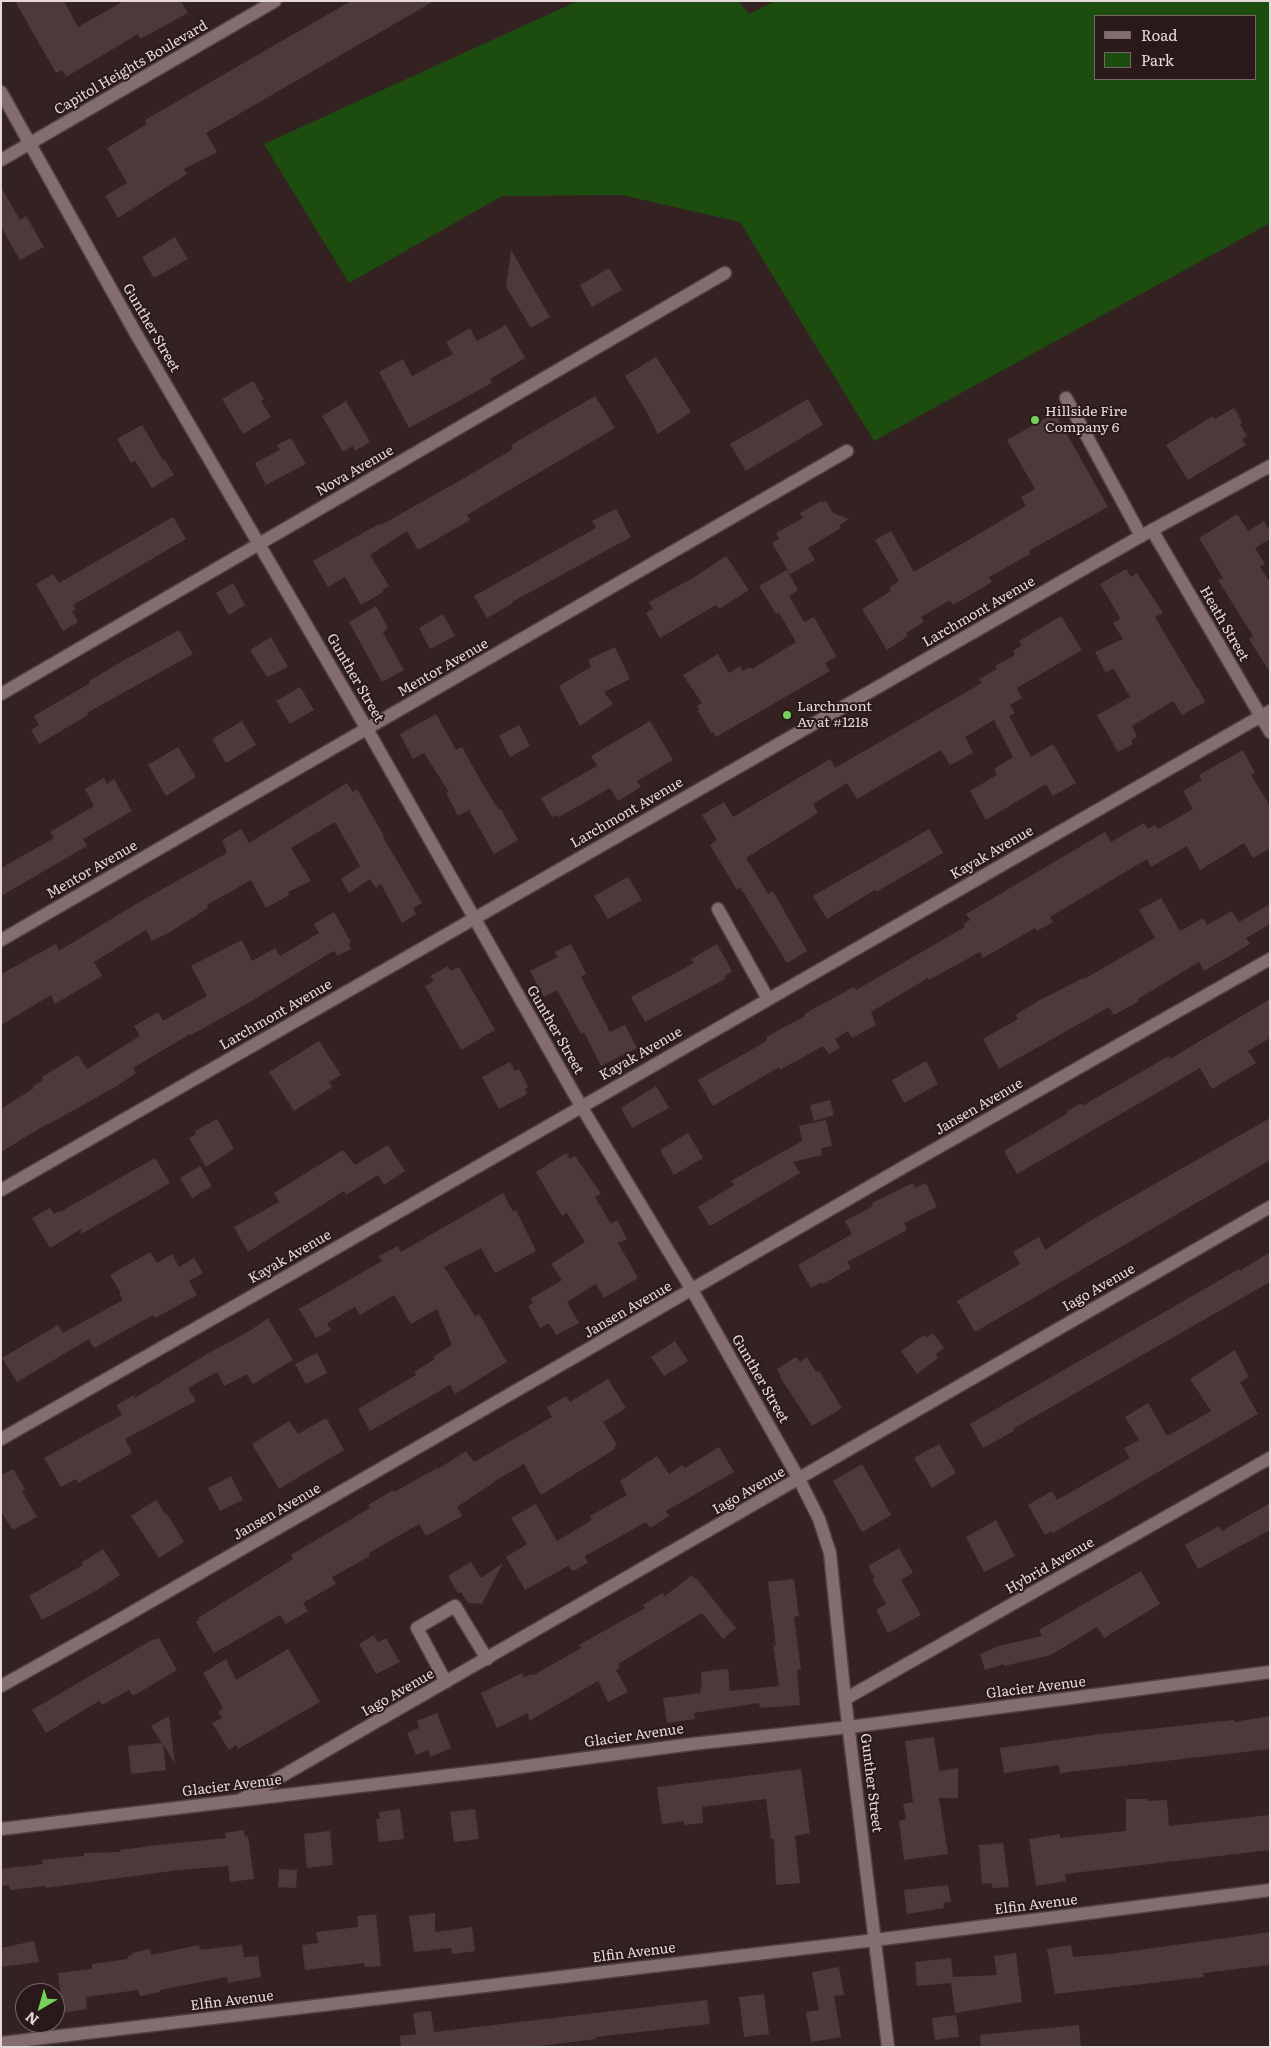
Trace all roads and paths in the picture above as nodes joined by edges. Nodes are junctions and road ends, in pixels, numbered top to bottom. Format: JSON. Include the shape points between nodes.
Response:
{"nodes":[{"id":1,"x":275,"y":1,"type":"edge"},
{"id":2,"x":1,"y":92,"type":"edge"},
{"id":3,"x":31,"y":143,"type":"junction"},
{"id":4,"x":1,"y":160,"type":"edge"},
{"id":5,"x":725,"y":273,"type":"dead end"},
{"id":6,"x":1066,"y":398,"type":"dead end"},
{"id":7,"x":847,"y":452,"type":"dead end"},
{"id":8,"x":1270,"y":466,"type":"edge"},
{"id":9,"x":1147,"y":533,"type":"junction"},
{"id":10,"x":260,"y":544,"type":"junction"},
{"id":11,"x":1,"y":694,"type":"edge"},
{"id":12,"x":1265,"y":714,"type":"edge"},
{"id":13,"x":367,"y":729,"type":"junction"},
{"id":14,"x":1270,"y":732,"type":"edge"},
{"id":15,"x":718,"y":909,"type":"dead end"},
{"id":16,"x":474,"y":918,"type":"junction"},
{"id":17,"x":1,"y":940,"type":"edge"},
{"id":18,"x":1270,"y":959,"type":"edge"},
{"id":19,"x":768,"y":999,"type":"junction"},
{"id":20,"x":581,"y":1106,"type":"junction"},
{"id":21,"x":1,"y":1190,"type":"edge"},
{"id":22,"x":1270,"y":1207,"type":"edge"},
{"id":23,"x":692,"y":1290,"type":"junction"},
{"id":24,"x":1,"y":1438,"type":"edge"},
{"id":25,"x":1270,"y":1458,"type":"edge"},
{"id":26,"x":799,"y":1480,"type":"junction"},
{"id":27,"x":487,"y":1659,"type":"junction"},
{"id":28,"x":1270,"y":1672,"type":"edge"},
{"id":29,"x":446,"y":1682,"type":"junction"},
{"id":30,"x":1,"y":1686,"type":"edge"},
{"id":31,"x":845,"y":1699,"type":"junction"},
{"id":32,"x":849,"y":1727,"type":"junction"},
{"id":33,"x":242,"y":1800,"type":"junction"},
{"id":34,"x":1,"y":1829,"type":"edge"},
{"id":35,"x":1270,"y":1890,"type":"edge"},
{"id":36,"x":875,"y":1940,"type":"junction"},
{"id":37,"x":1,"y":2043,"type":"edge"},
{"id":38,"x":888,"y":2047,"type":"edge"}],
"edges":[{"from":1,"to":3,"type":"street","name":"Capitol Heights Boulevard"},
{"from":2,"to":3,"type":"street","name":"Gunther Street"},
{"from":3,"to":4,"type":"street","name":"Capitol Heights Boulevard"},
{"from":3,"to":10,"type":"street","name":"Gunther Street","via":[[135,332]]},
{"from":5,"to":10,"type":"street","name":"Nova Avenue"},
{"from":6,"to":9,"type":"street","name":"Heath Street"},
{"from":7,"to":13,"type":"street","name":"Mentor Avenue"},
{"from":8,"to":9,"type":"street","name":"Larchmont Avenue"},
{"from":9,"to":12,"type":"street","name":"Heath Street"},
{"from":9,"to":16,"type":"street","name":"Larchmont Avenue"},
{"from":10,"to":11,"type":"street","name":"Nova Avenue"},
{"from":10,"to":13,"type":"street","name":"Gunther Street"},
{"from":12,"to":14,"type":"street","name":"Heath Street"},
{"from":12,"to":19,"type":"street","name":"Kayak Avenue"},
{"from":13,"to":16,"type":"street","name":"Gunther Street"},
{"from":13,"to":17,"type":"street","name":"Mentor Avenue"},
{"from":15,"to":19,"type":"street"},
{"from":16,"to":20,"type":"street","name":"Gunther Street"},
{"from":16,"to":21,"type":"street","name":"Larchmont Avenue"},
{"from":18,"to":23,"type":"street","name":"Jansen Avenue"},
{"from":19,"to":20,"type":"street","name":"Kayak Avenue"},
{"from":20,"to":23,"type":"street","name":"Gunther Street"},
{"from":20,"to":24,"type":"street","name":"Kayak Avenue"},
{"from":22,"to":26,"type":"street","name":"Iago Avenue"},
{"from":23,"to":26,"type":"street","name":"Gunther Street"},
{"from":23,"to":30,"type":"street","name":"Jansen Avenue"},
{"from":25,"to":31,"type":"street","name":"Hybrid Avenue"},
{"from":26,"to":27,"type":"street","name":"Iago Avenue"},
{"from":26,"to":31,"type":"street","name":"Gunther Street","via":[[828,1544]]},
{"from":27,"to":29,"type":"street","name":"Iago Avenue"},
{"from":27,"to":29,"type":"street","via":[[455,1606],[416,1628]]},
{"from":28,"to":32,"type":"street","name":"Glacier Avenue"},
{"from":29,"to":33,"type":"street","name":"Iago Avenue"},
{"from":31,"to":32,"type":"street","name":"Gunther Street"},
{"from":32,"to":33,"type":"street","name":"Glacier Avenue"},
{"from":32,"to":36,"type":"street","name":"Gunther Street"},
{"from":33,"to":34,"type":"street","name":"Glacier Avenue"},
{"from":35,"to":36,"type":"street","name":"Elfin Avenue"},
{"from":36,"to":37,"type":"street","name":"Elfin Avenue"},
{"from":36,"to":38,"type":"street","name":"Gunther Street"}]}
